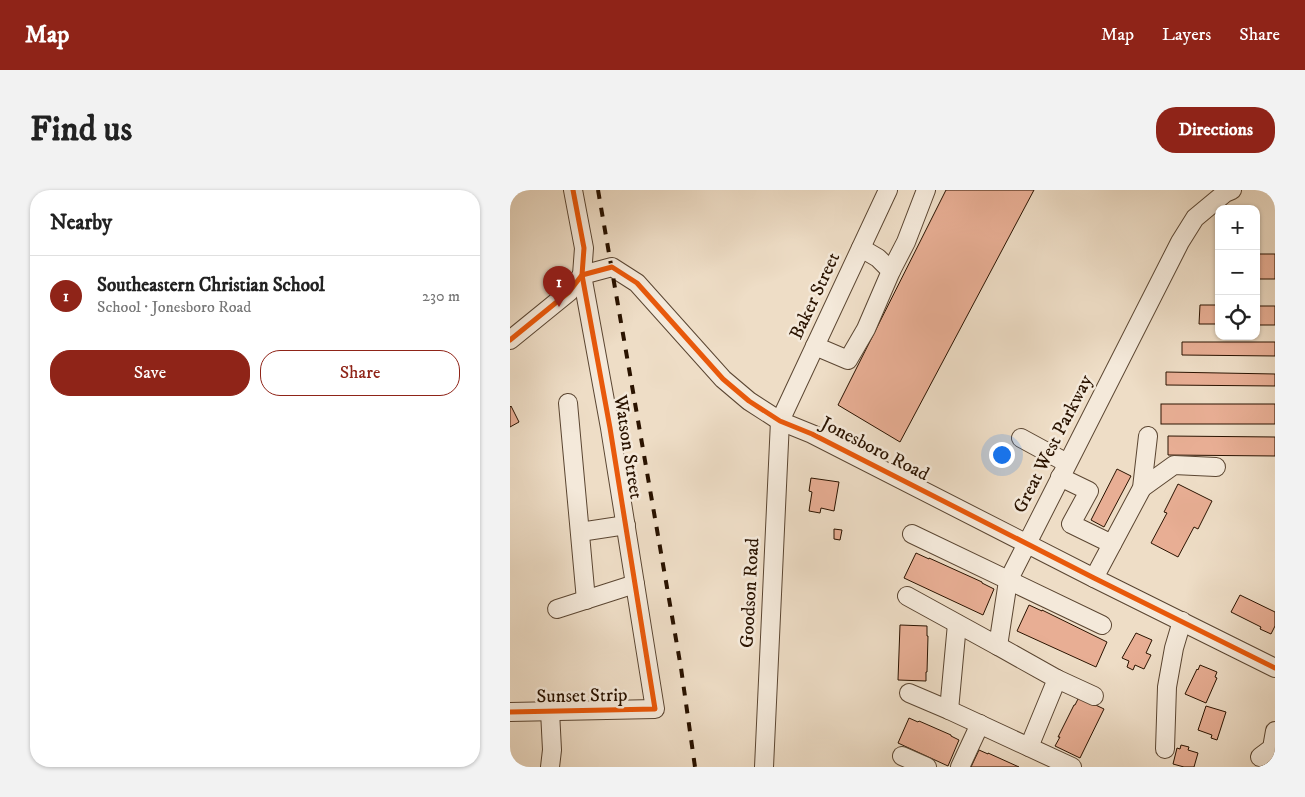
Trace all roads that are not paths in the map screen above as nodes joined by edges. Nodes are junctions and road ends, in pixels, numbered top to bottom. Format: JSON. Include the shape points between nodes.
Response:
{"nodes":[{"id":1,"x":573,"y":190,"type":"edge"},
{"id":2,"x":888,"y":190,"type":"edge"},
{"id":3,"x":926,"y":190,"type":"edge"},
{"id":4,"x":1232,"y":190,"type":"edge"},
{"id":5,"x":861,"y":248,"type":"junction"},
{"id":6,"x":891,"y":271,"type":"junction"},
{"id":7,"x":582,"y":275,"type":"junction"},
{"id":8,"x":510,"y":340,"type":"edge"},
{"id":9,"x":815,"y":346,"type":"junction"},
{"id":10,"x":568,"y":403,"type":"dead end"},
{"id":11,"x":780,"y":421,"type":"junction"},
{"id":12,"x":1148,"y":436,"type":"dead end"},
{"id":13,"x":1021,"y":438,"type":"dead end"},
{"id":14,"x":1216,"y":467,"type":"dead end"},
{"id":15,"x":1064,"y":470,"type":"junction"},
{"id":16,"x":1142,"y":488,"type":"junction"},
{"id":17,"x":626,"y":525,"type":"junction"},
{"id":18,"x":580,"y":532,"type":"junction"},
{"id":19,"x":912,"y":534,"type":"dead end"},
{"id":20,"x":1027,"y":543,"type":"junction"},
{"id":21,"x":1112,"y":544,"type":"junction"},
{"id":22,"x":1094,"y":578,"type":"junction"},
{"id":23,"x":1008,"y":580,"type":"junction"},
{"id":24,"x":635,"y":584,"type":"junction"},
{"id":25,"x":907,"y":596,"type":"dead end"},
{"id":26,"x":586,"y":600,"type":"junction"},
{"id":27,"x":556,"y":609,"type":"dead end"},
{"id":28,"x":1182,"y":622,"type":"junction"},
{"id":29,"x":957,"y":624,"type":"junction"},
{"id":30,"x":1102,"y":626,"type":"dead end"},
{"id":31,"x":998,"y":646,"type":"junction"},
{"id":32,"x":1275,"y":668,"type":"edge"},
{"id":33,"x":1057,"y":679,"type":"junction"},
{"id":34,"x":909,"y":693,"type":"dead end"},
{"id":35,"x":1094,"y":696,"type":"dead end"},
{"id":36,"x":655,"y":709,"type":"joint"},
{"id":37,"x":949,"y":710,"type":"junction"},
{"id":38,"x":550,"y":711,"type":"junction"},
{"id":39,"x":510,"y":712,"type":"edge"},
{"id":40,"x":980,"y":724,"type":"junction"},
{"id":41,"x":1275,"y":731,"type":"edge"},
{"id":42,"x":1029,"y":747,"type":"junction"},
{"id":43,"x":1165,"y":749,"type":"dead end"},
{"id":44,"x":902,"y":756,"type":"dead end"},
{"id":45,"x":1260,"y":757,"type":"dead end"},
{"id":46,"x":1047,"y":762,"type":"edge"},
{"id":47,"x":550,"y":767,"type":"edge"},
{"id":48,"x":764,"y":767,"type":"edge"},
{"id":49,"x":927,"y":767,"type":"edge"},
{"id":50,"x":960,"y":767,"type":"edge"},
{"id":51,"x":1072,"y":767,"type":"edge"}],
"edges":[{"from":1,"to":7,"type":"street","name":"Watson Street","via":[[584,248]]},
{"from":2,"to":5,"type":"street","name":"Baker Street"},
{"from":3,"to":6,"type":"street"},
{"from":4,"to":15,"type":"street","name":"Great West Parkway","via":[[1195,218],[1180,242]]},
{"from":5,"to":6,"type":"street"},
{"from":5,"to":9,"type":"street","name":"Baker Street"},
{"from":6,"to":9,"type":"street","via":[[866,329],[848,360]]},
{"from":7,"to":8,"type":"street","via":[[569,292]]},
{"from":7,"to":11,"type":"street","name":"Jonesboro Road","via":[[612,267],[637,283],[723,379]]},
{"from":7,"to":17,"type":"street","name":"Watson Street"},
{"from":9,"to":11,"type":"street","name":"Baker Street"},
{"from":10,"to":18,"type":"street"},
{"from":11,"to":20,"type":"street","name":"Jonesboro Road","via":[[812,434]]},
{"from":11,"to":48,"type":"street","name":"Goodson Road"},
{"from":12,"to":16,"type":"street"},
{"from":13,"to":15,"type":"street"},
{"from":14,"to":16,"type":"street","via":[[1174,465]]},
{"from":15,"to":20,"type":"street","name":"Great West Parkway"},
{"from":15,"to":21,"type":"street","via":[[1089,491],[1071,524]]},
{"from":16,"to":21,"type":"street"},
{"from":17,"to":18,"type":"street"},
{"from":17,"to":24,"type":"street","name":"Watson Street"},
{"from":18,"to":26,"type":"street"},
{"from":19,"to":23,"type":"street"},
{"from":20,"to":22,"type":"street","name":"Jonesboro Road"},
{"from":20,"to":23,"type":"street","name":"Great West Parkway"},
{"from":21,"to":22,"type":"street"},
{"from":22,"to":28,"type":"street","name":"Jonesboro Road"},
{"from":23,"to":30,"type":"street"},
{"from":23,"to":31,"type":"street","name":"Great West Parkway"},
{"from":24,"to":26,"type":"street"},
{"from":24,"to":36,"type":"street","name":"Watson Street"},
{"from":25,"to":29,"type":"street"},
{"from":26,"to":27,"type":"street"},
{"from":28,"to":32,"type":"street","name":"Jonesboro Road"},
{"from":28,"to":43,"type":"street","via":[[1167,687]]},
{"from":29,"to":31,"type":"street"},
{"from":29,"to":37,"type":"street"},
{"from":31,"to":33,"type":"street"},
{"from":33,"to":35,"type":"street"},
{"from":33,"to":42,"type":"street"},
{"from":34,"to":37,"type":"street"},
{"from":36,"to":38,"type":"street","name":"Sunset Strip"},
{"from":37,"to":40,"type":"street"},
{"from":38,"to":39,"type":"street","name":"Sunset Strip"},
{"from":38,"to":47,"type":"street"},
{"from":40,"to":42,"type":"street"},
{"from":40,"to":50,"type":"street"},
{"from":41,"to":45,"type":"street","via":[[1272,748]]},
{"from":42,"to":46,"type":"street"},
{"from":44,"to":49,"type":"street"},
{"from":46,"to":51,"type":"street"}]}
